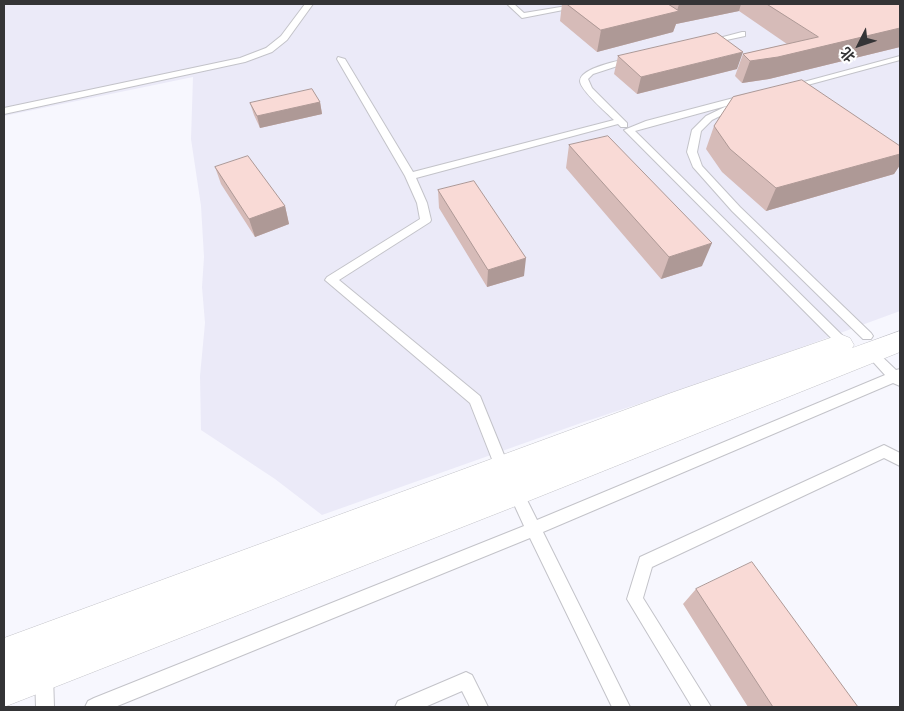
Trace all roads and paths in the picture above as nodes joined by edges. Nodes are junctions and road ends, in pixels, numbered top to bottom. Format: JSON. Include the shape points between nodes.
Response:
{"nodes":[{"id":1,"x":309,"y":4,"type":"edge"},
{"id":2,"x":510,"y":4,"type":"edge"},
{"id":3,"x":590,"y":4,"type":"edge"},
{"id":4,"x":742,"y":34,"type":"dead end"},
{"id":5,"x":696,"y":45,"type":"edge"},
{"id":6,"x":342,"y":58,"type":"dead end"},
{"id":7,"x":640,"y":58,"type":"edge"},
{"id":8,"x":900,"y":58,"type":"edge"},
{"id":9,"x":900,"y":64,"type":"edge"},
{"id":10,"x":775,"y":90,"type":"edge"},
{"id":11,"x":786,"y":92,"type":"edge"},
{"id":12,"x":4,"y":111,"type":"edge"},
{"id":13,"x":619,"y":120,"type":"junction"},
{"id":14,"x":629,"y":130,"type":"junction"},
{"id":15,"x":410,"y":176,"type":"junction"},
{"id":16,"x":900,"y":323,"type":"edge"},
{"id":17,"x":900,"y":341,"type":"edge"},
{"id":18,"x":861,"y":344,"type":"junction"},
{"id":19,"x":898,"y":378,"type":"edge"},
{"id":20,"x":900,"y":460,"type":"edge"},
{"id":21,"x":509,"y":481,"type":"junction"},
{"id":22,"x":534,"y":530,"type":"junction"},
{"id":23,"x":4,"y":657,"type":"edge"},
{"id":24,"x":44,"y":673,"type":"junction"},
{"id":25,"x":4,"y":688,"type":"edge"},
{"id":26,"x":45,"y":707,"type":"edge"},
{"id":27,"x":94,"y":707,"type":"edge"},
{"id":28,"x":404,"y":707,"type":"edge"},
{"id":29,"x":479,"y":707,"type":"edge"},
{"id":30,"x":621,"y":707,"type":"edge"},
{"id":31,"x":702,"y":707,"type":"edge"}],
"edges":[{"from":1,"to":12,"type":"lane","via":[[284,38],[260,54]]},
{"from":2,"to":3,"type":"lane","via":[[522,16]]},
{"from":4,"to":5,"type":"lane"},
{"from":6,"to":15,"type":"lane"},
{"from":7,"to":13,"type":"lane","via":[[603,67],[590,72],[584,79],[589,90]]},
{"from":8,"to":10,"type":"lane"},
{"from":9,"to":11,"type":"lane"},
{"from":13,"to":14,"type":"lane"},
{"from":13,"to":15,"type":"lane"},
{"from":14,"to":18,"type":"lane"},
{"from":14,"to":18,"type":"lane","via":[[649,122],[756,98],[709,118],[697,130],[692,152],[698,166],[736,210],[815,285]]},
{"from":15,"to":21,"type":"lane","via":[[426,220],[332,280],[475,400]]},
{"from":16,"to":18,"type":"main road"},
{"from":17,"to":18,"type":"main road"},
{"from":18,"to":19,"type":"lane"},
{"from":18,"to":21,"type":"main road"},
{"from":19,"to":22,"type":"lane"},
{"from":20,"to":31,"type":"lane","via":[[884,451],[646,562],[635,599]]},
{"from":21,"to":22,"type":"lane"},
{"from":21,"to":23,"type":"main road"},
{"from":21,"to":24,"type":"main road"},
{"from":22,"to":27,"type":"lane"},
{"from":22,"to":30,"type":"lane"},
{"from":24,"to":25,"type":"main road"},
{"from":24,"to":26,"type":"lane"},
{"from":28,"to":29,"type":"lane","via":[[466,681]]}]}
